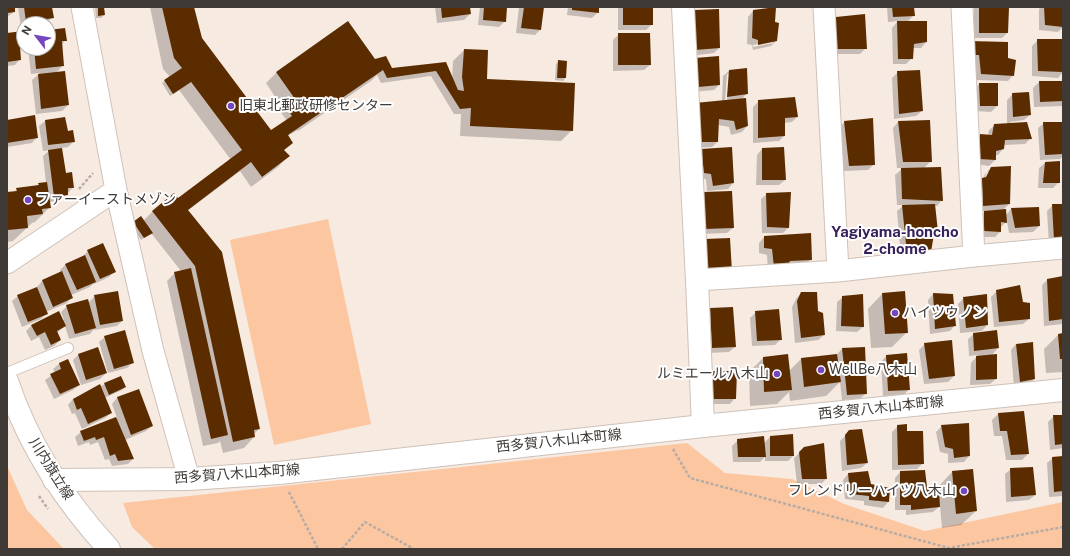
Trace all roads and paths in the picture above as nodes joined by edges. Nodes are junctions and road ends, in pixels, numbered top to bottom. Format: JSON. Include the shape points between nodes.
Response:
{"nodes":[{"id":1,"x":82,"y":7,"type":"edge"},
{"id":2,"x":683,"y":7,"type":"edge"},
{"id":3,"x":824,"y":7,"type":"edge"},
{"id":4,"x":962,"y":7,"type":"edge"},
{"id":5,"x":116,"y":190,"type":"junction"},
{"id":6,"x":1063,"y":248,"type":"edge"},
{"id":7,"x":974,"y":256,"type":"junction"},
{"id":8,"x":7,"y":263,"type":"edge"},
{"id":9,"x":838,"y":271,"type":"junction"},
{"id":10,"x":698,"y":280,"type":"junction"},
{"id":11,"x":68,"y":348,"type":"dead end"},
{"id":12,"x":7,"y":373,"type":"edge"},
{"id":13,"x":7,"y":381,"type":"edge"},
{"id":14,"x":1063,"y":390,"type":"edge"},
{"id":15,"x":703,"y":426,"type":"junction"},
{"id":16,"x":661,"y":430,"type":"junction"},
{"id":17,"x":279,"y":473,"type":"junction"},
{"id":18,"x":189,"y":479,"type":"junction"},
{"id":19,"x":54,"y":480,"type":"junction"},
{"id":20,"x":1063,"y":527,"type":"edge"},
{"id":21,"x":109,"y":549,"type":"edge"},
{"id":22,"x":318,"y":549,"type":"edge"},
{"id":23,"x":342,"y":549,"type":"edge"},
{"id":24,"x":414,"y":549,"type":"edge"}],
"edges":[{"from":1,"to":5,"type":"street"},
{"from":2,"to":10,"type":"street"},
{"from":3,"to":9,"type":"street"},
{"from":4,"to":7,"type":"street"},
{"from":5,"to":8,"type":"street"},
{"from":5,"to":18,"type":"street","via":[[154,351]]},
{"from":6,"to":7,"type":"street"},
{"from":7,"to":9,"type":"street"},
{"from":9,"to":10,"type":"street"},
{"from":10,"to":15,"type":"street"},
{"from":11,"to":12,"type":"lane"},
{"from":13,"to":19,"type":"street","name":"川内旗立線","via":[[34,445]]},
{"from":14,"to":15,"type":"street","name":"西多賀八木山本町線"},
{"from":15,"to":16,"type":"street","name":"西多賀八木山本町線"},
{"from":16,"to":17,"type":"street","name":"西多賀八木山本町線"},
{"from":16,"to":20,"type":"path","via":[[690,478],[949,548]]},
{"from":17,"to":18,"type":"street","name":"西多賀八木山本町線"},
{"from":17,"to":22,"type":"path"},
{"from":18,"to":19,"type":"street","name":"西多賀八木山本町線"},
{"from":19,"to":21,"type":"street","name":"川内旗立線"},
{"from":23,"to":24,"type":"path","via":[[365,522]]}]}
